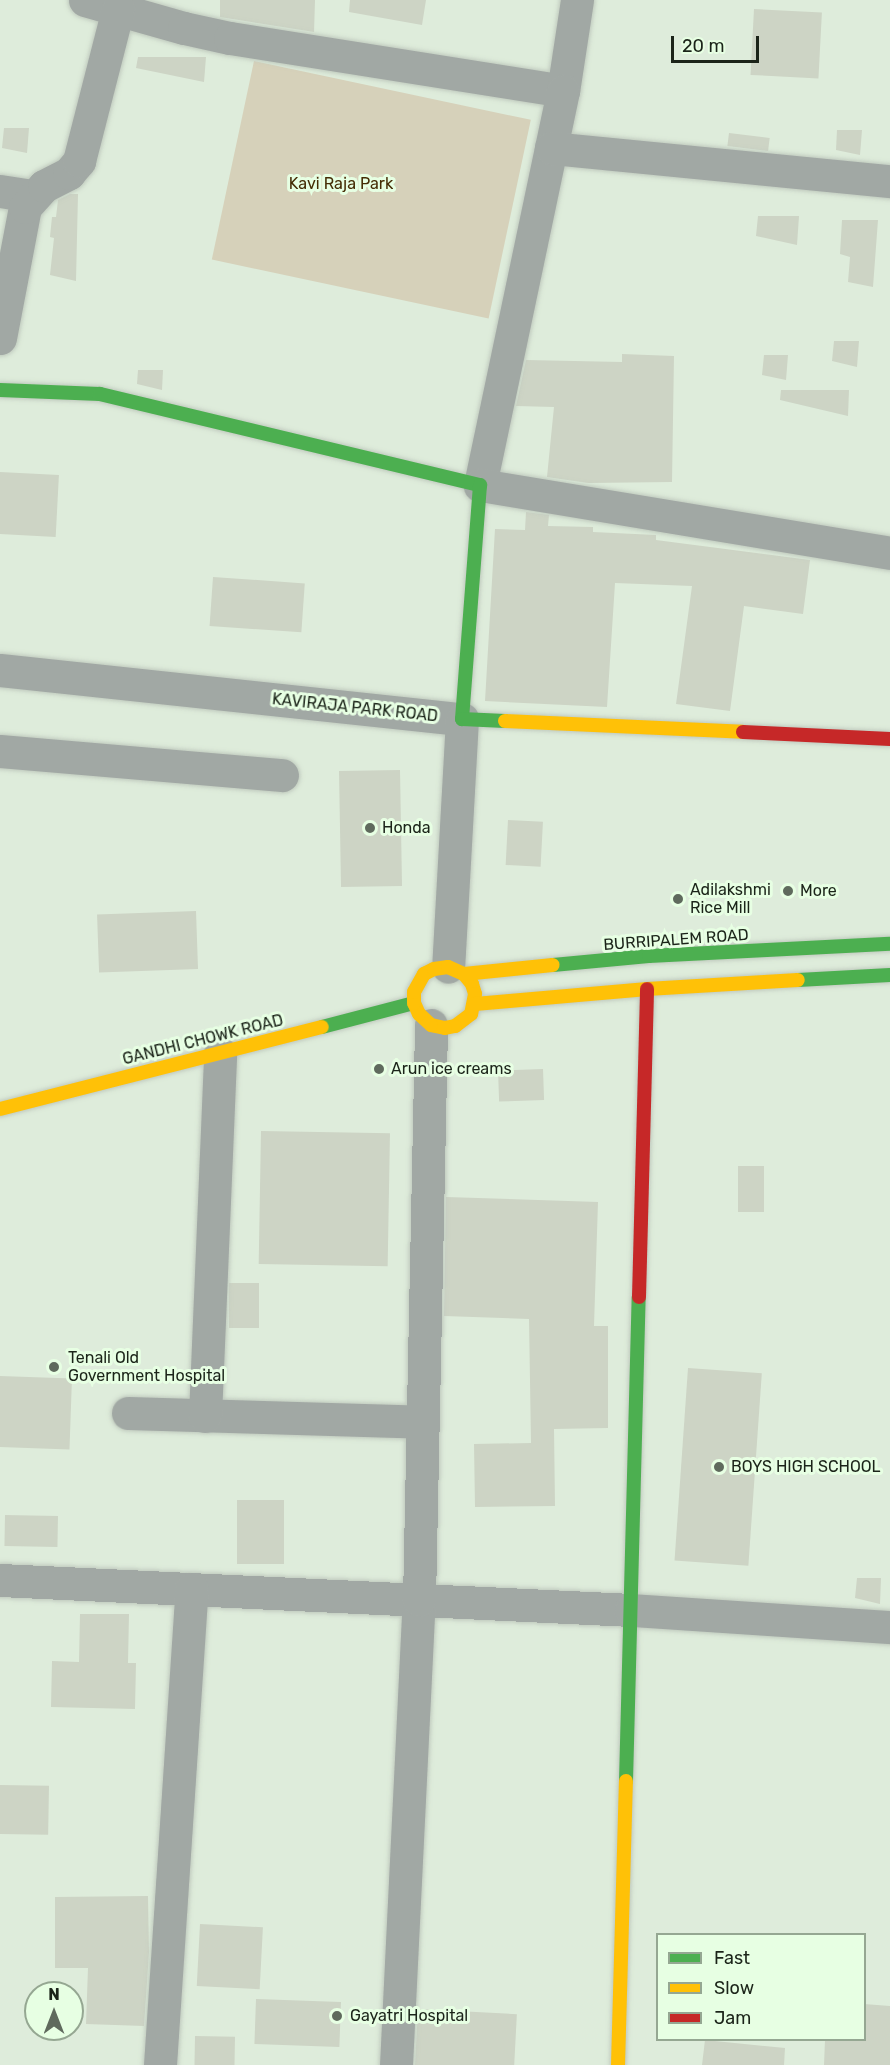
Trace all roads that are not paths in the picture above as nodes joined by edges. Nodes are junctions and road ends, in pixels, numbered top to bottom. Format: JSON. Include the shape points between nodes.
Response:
{"nodes":[{"id":1,"x":85,"y":0,"type":"edge"},
{"id":2,"x":577,"y":0,"type":"edge"},
{"id":3,"x":118,"y":9,"type":"junction"},
{"id":4,"x":563,"y":91,"type":"junction"},
{"id":5,"x":551,"y":148,"type":"junction"},
{"id":6,"x":890,"y":182,"type":"edge"},
{"id":7,"x":0,"y":190,"type":"edge"},
{"id":8,"x":33,"y":196,"type":"junction"},
{"id":9,"x":0,"y":338,"type":"edge"},
{"id":10,"x":0,"y":390,"type":"edge"},
{"id":11,"x":480,"y":485,"type":"junction"},
{"id":12,"x":890,"y":553,"type":"edge"},
{"id":13,"x":0,"y":670,"type":"edge"},
{"id":14,"x":462,"y":719,"type":"junction"},
{"id":15,"x":890,"y":739,"type":"edge"},
{"id":16,"x":0,"y":751,"type":"edge"},
{"id":17,"x":282,"y":775,"type":"dead end"},
{"id":18,"x":890,"y":944,"type":"edge"},
{"id":19,"x":456,"y":971,"type":"junction"},
{"id":20,"x":890,"y":975,"type":"edge"},
{"id":21,"x":647,"y":989,"type":"junction"},
{"id":22,"x":475,"y":1004,"type":"junction"},
{"id":23,"x":422,"y":1014,"type":"junction"},
{"id":24,"x":220,"y":1053,"type":"junction"},
{"id":25,"x":0,"y":1109,"type":"edge"},
{"id":26,"x":128,"y":1413,"type":"dead end"},
{"id":27,"x":205,"y":1416,"type":"junction"},
{"id":28,"x":423,"y":1422,"type":"junction"},
{"id":29,"x":0,"y":1580,"type":"edge"},
{"id":30,"x":192,"y":1589,"type":"junction"},
{"id":31,"x":419,"y":1600,"type":"junction"},
{"id":32,"x":631,"y":1610,"type":"junction"},
{"id":33,"x":890,"y":1627,"type":"edge"},
{"id":34,"x":160,"y":2065,"type":"edge"},
{"id":35,"x":396,"y":2065,"type":"edge"},
{"id":36,"x":618,"y":2065,"type":"edge"}],
"edges":[{"from":1,"to":3,"type":"street"},
{"from":2,"to":4,"type":"street"},
{"from":3,"to":4,"type":"street","via":[[230,38]]},
{"from":3,"to":8,"type":"street","via":[[79,161]]},
{"from":4,"to":5,"type":"street"},
{"from":5,"to":6,"type":"street"},
{"from":5,"to":11,"type":"street"},
{"from":7,"to":8,"type":"street"},
{"from":8,"to":9,"type":"street","via":[[25,207]]},
{"from":10,"to":11,"type":"street","via":[[100,394]]},
{"from":11,"to":12,"type":"street"},
{"from":11,"to":14,"type":"street"},
{"from":13,"to":14,"type":"street","name":"KAVIRAJA PARK ROAD"},
{"from":14,"to":15,"type":"street"},
{"from":14,"to":19,"type":"street","name":"KAVIRAJA PARK ROAD"},
{"from":16,"to":17,"type":"street"},
{"from":18,"to":19,"type":"street","name":"BURRIPALEM ROAD"},
{"from":19,"to":22,"type":"street","via":[[472,984]]},
{"from":19,"to":23,"type":"street","via":[[434,969],[424,974],[414,992]]},
{"from":20,"to":21,"type":"street"},
{"from":21,"to":22,"type":"street"},
{"from":21,"to":32,"type":"street"},
{"from":22,"to":23,"type":"street","via":[[464,1021],[445,1028]]},
{"from":23,"to":24,"type":"street","name":"GANDHI CHOWK ROAD"},
{"from":23,"to":28,"type":"street"},
{"from":24,"to":25,"type":"street","name":"GANDHI CHOWK ROAD"},
{"from":24,"to":27,"type":"street"},
{"from":26,"to":27,"type":"street"},
{"from":27,"to":28,"type":"street"},
{"from":28,"to":31,"type":"street"},
{"from":29,"to":30,"type":"street"},
{"from":30,"to":31,"type":"street"},
{"from":30,"to":34,"type":"street"},
{"from":31,"to":32,"type":"street"},
{"from":31,"to":35,"type":"street"},
{"from":32,"to":33,"type":"street"},
{"from":32,"to":36,"type":"street"}]}
